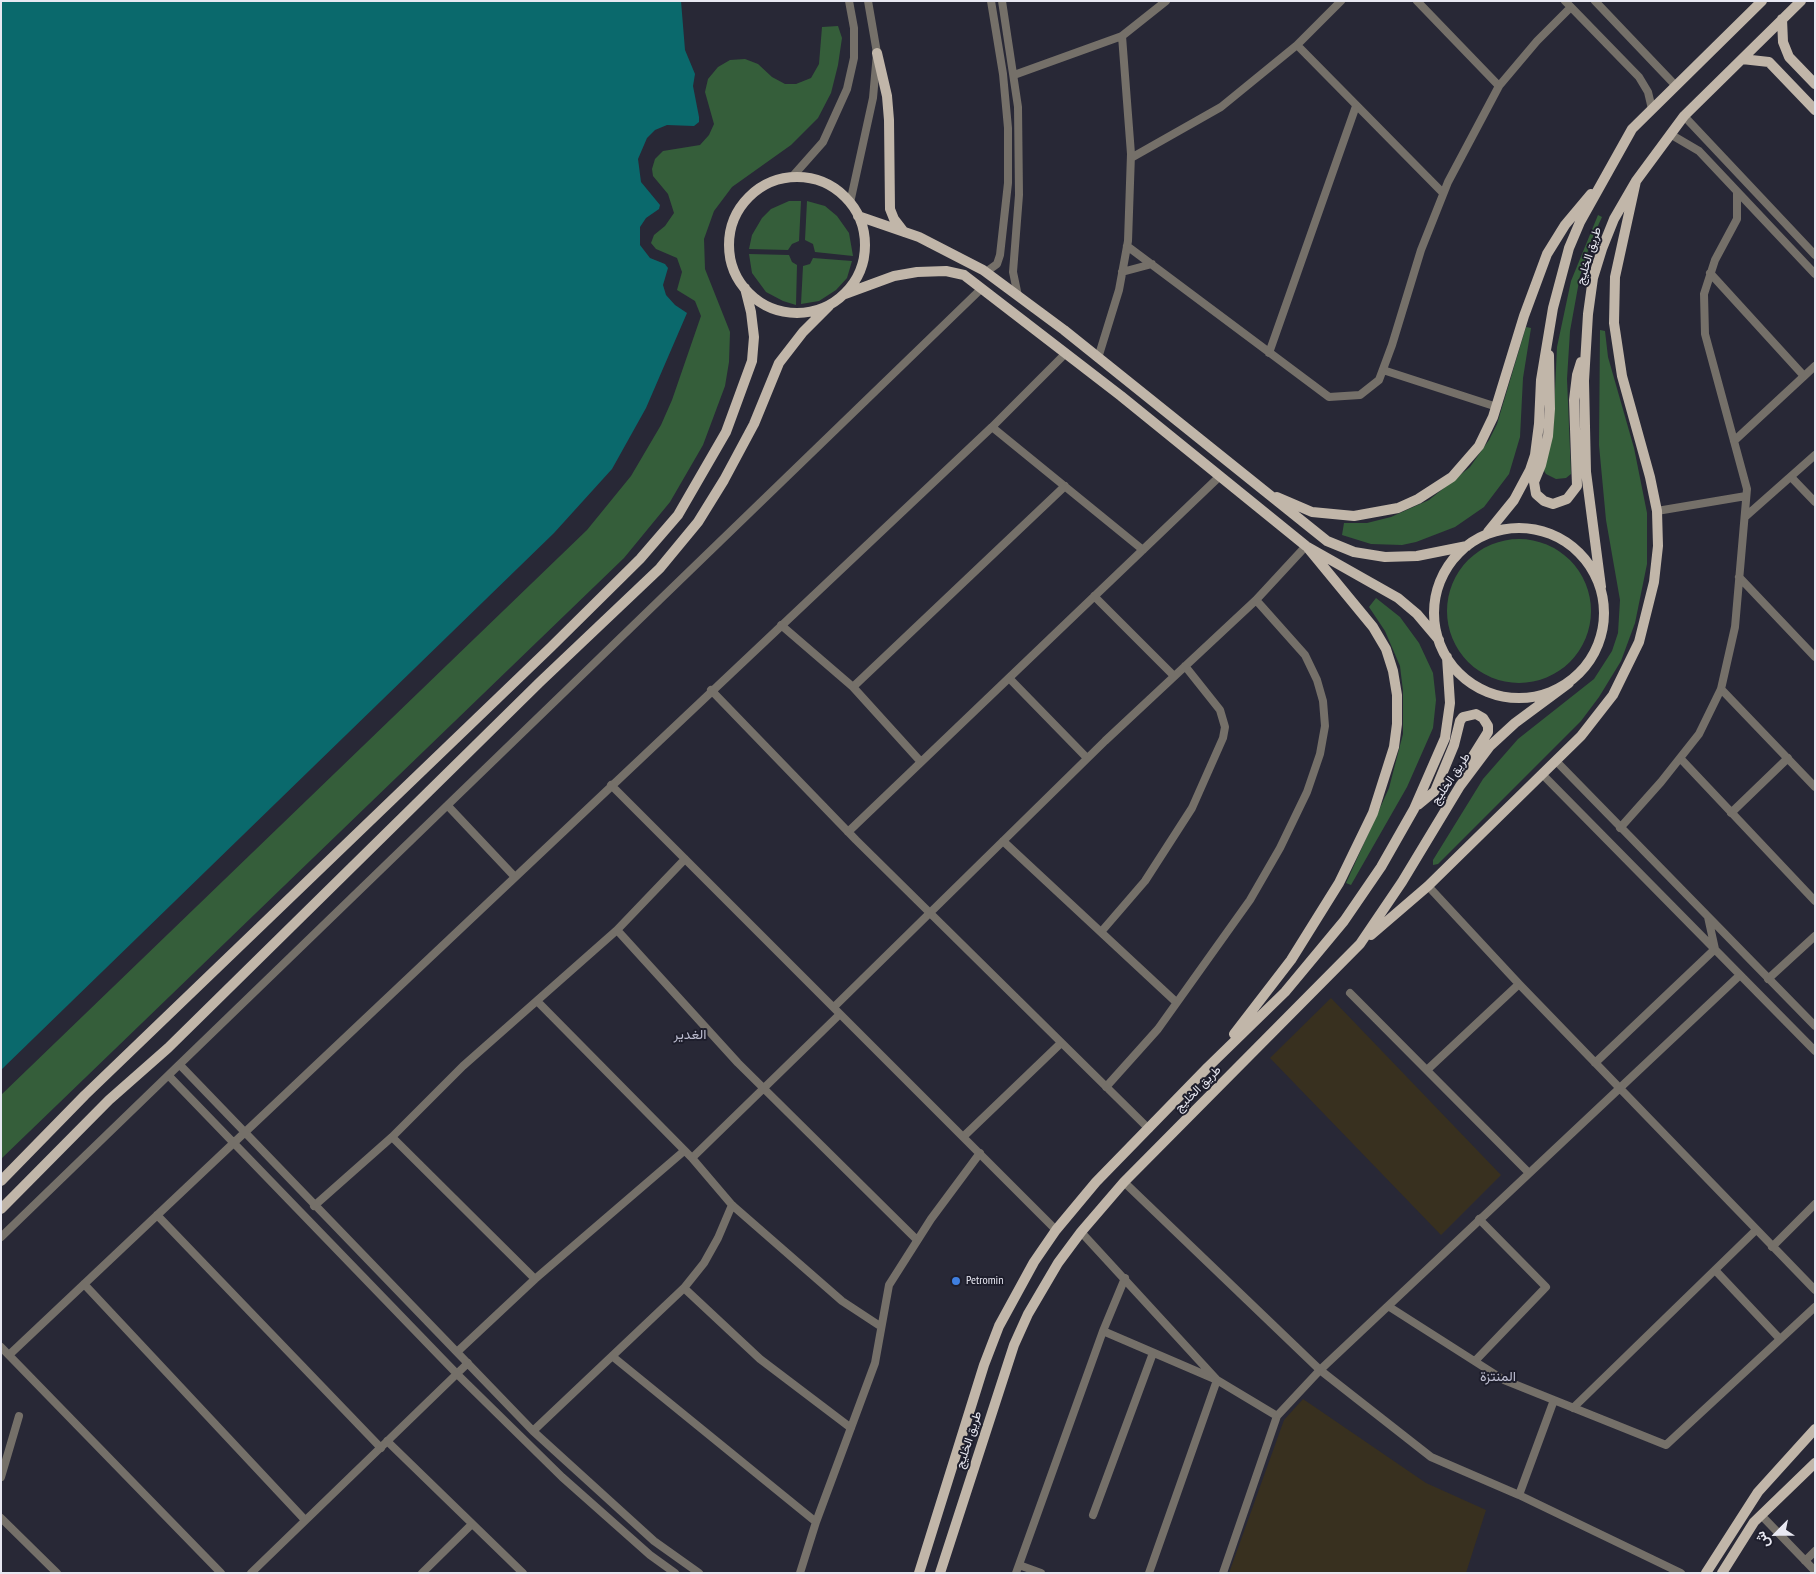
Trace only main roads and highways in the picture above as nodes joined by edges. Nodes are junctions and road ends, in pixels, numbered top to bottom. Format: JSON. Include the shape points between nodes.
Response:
{"nodes":[{"id":1,"x":1762,"y":1,"type":"edge"},
{"id":2,"x":1801,"y":1,"type":"edge"},
{"id":3,"x":1782,"y":19,"type":"junction"},
{"id":4,"x":877,"y":53,"type":"road end"},
{"id":5,"x":1742,"y":59,"type":"junction"},
{"id":6,"x":1815,"y":84,"type":"edge"},
{"id":7,"x":1815,"y":110,"type":"edge"},
{"id":8,"x":1636,"y":181,"type":"junction"},
{"id":9,"x":1598,"y":188,"type":"junction"},
{"id":10,"x":858,"y":216,"type":"junction"},
{"id":11,"x":905,"y":233,"type":"junction"},
{"id":12,"x":745,"y":288,"type":"junction"},
{"id":13,"x":845,"y":294,"type":"junction"},
{"id":14,"x":829,"y":306,"type":"junction"},
{"id":15,"x":1548,"y":336,"type":"junction"},
{"id":16,"x":1585,"y":354,"type":"junction"},
{"id":17,"x":1264,"y":491,"type":"junction"},
{"id":18,"x":1488,"y":532,"type":"junction"},
{"id":19,"x":1306,"y":546,"type":"junction"},
{"id":20,"x":1467,"y":546,"type":"junction"},
{"id":21,"x":1601,"y":587,"type":"junction"},
{"id":22,"x":1439,"y":640,"type":"junction"},
{"id":23,"x":1447,"y":657,"type":"junction"},
{"id":24,"x":1569,"y":683,"type":"junction"},
{"id":25,"x":1414,"y":809,"type":"junction"},
{"id":26,"x":1437,"y":824,"type":"junction"},
{"id":27,"x":1360,"y":944,"type":"junction"},
{"id":28,"x":1208,"y":1067,"type":"junction"},
{"id":29,"x":1,"y":1181,"type":"edge"},
{"id":30,"x":1,"y":1208,"type":"edge"},
{"id":31,"x":1815,"y":1429,"type":"edge"},
{"id":32,"x":1815,"y":1463,"type":"edge"},
{"id":33,"x":918,"y":1573,"type":"edge"},
{"id":34,"x":940,"y":1573,"type":"edge"},
{"id":35,"x":1706,"y":1573,"type":"edge"},
{"id":36,"x":1722,"y":1573,"type":"edge"}],
"edges":[{"from":1,"to":9,"type":"main road","name":"طريق الخليج","via":[[1632,129]]},
{"from":2,"to":3,"type":"main road","name":"طريق الخليج"},
{"from":3,"to":5,"type":"main road","name":"طريق الخليج"},
{"from":3,"to":6,"type":"main road","via":[[1783,42],[1789,57]]},
{"from":4,"to":11,"type":"main road","via":[[889,120],[890,208]]},
{"from":5,"to":7,"type":"main road","via":[[1769,62]]},
{"from":5,"to":8,"type":"main road","name":"طريق الخليج","via":[[1684,116]]},
{"from":8,"to":16,"type":"main road","name":"طريق الخليج","via":[[1614,219],[1593,278]]},
{"from":8,"to":27,"type":"main road","via":[[1616,276],[1614,323],[1622,376],[1657,511],[1654,582],[1639,642],[1613,695],[1599,715],[1428,886]]},
{"from":9,"to":15,"type":"main road","name":"طريق الخليج","via":[[1569,248]]},
{"from":9,"to":17,"type":"main road","via":[[1576,210],[1547,254],[1524,316],[1497,407],[1487,432],[1463,466],[1438,487],[1398,508],[1354,516],[1312,512]]},
{"from":10,"to":11,"type":"main road"},
{"from":10,"to":12,"type":"main road","via":[[836,189],[815,180],[792,177],[770,182],[751,195],[737,213],[729,234],[730,258],[737,279]]},
{"from":10,"to":13,"type":"main road","via":[[865,240],[864,260],[857,278]]},
{"from":11,"to":17,"type":"main road","via":[[942,248],[986,272]]},
{"from":12,"to":14,"type":"main road","via":[[752,297],[772,309],[791,314]]},
{"from":12,"to":29,"type":"main road","via":[[752,312],[752,361],[726,432],[678,516],[640,559],[551,647],[92,1088]]},
{"from":13,"to":14,"type":"main road"},
{"from":13,"to":19,"type":"main road","via":[[894,276],[946,271],[964,275]]},
{"from":14,"to":30,"type":"main road","via":[[779,363],[754,424],[724,480],[698,522],[660,568]]},
{"from":15,"to":16,"type":"main road","via":[[1548,436],[1534,482],[1536,494],[1553,504],[1567,499],[1577,486],[1574,400],[1576,375]]},
{"from":15,"to":18,"type":"main road","name":"طريق الخليج","via":[[1535,455],[1514,500]]},
{"from":16,"to":21,"type":"main road","name":"طريق الخليج","via":[[1586,472]]},
{"from":17,"to":20,"type":"main road","via":[[1317,534],[1354,552],[1401,558]]},
{"from":18,"to":20,"type":"main road"},
{"from":18,"to":21,"type":"main road","via":[[1524,527],[1549,532],[1572,545],[1590,564]]},
{"from":19,"to":22,"type":"main road","via":[[1398,598]]},
{"from":19,"to":28,"type":"main road","via":[[1373,627],[1386,649],[1397,695],[1394,747],[1373,813],[1339,883],[1291,960]]},
{"from":20,"to":22,"type":"main road","via":[[1446,568],[1438,587],[1434,607]]},
{"from":21,"to":24,"type":"main road","via":[[1605,614],[1601,640],[1588,664]]},
{"from":22,"to":23,"type":"main road"},
{"from":23,"to":24,"type":"main road","via":[[1454,668],[1474,685],[1497,695],[1522,699],[1546,694]]},
{"from":23,"to":25,"type":"main road","name":"طريق الخليج","via":[[1450,703],[1445,738]]},
{"from":24,"to":26,"type":"main road","name":"طريق الخليج","via":[[1490,746]]},
{"from":25,"to":26,"type":"main road","via":[[1435,791],[1460,721],[1470,714],[1483,718],[1488,732],[1447,798]]},
{"from":25,"to":28,"type":"main road","name":"طريق الخليج","via":[[1381,867],[1344,921],[1285,992]]},
{"from":26,"to":27,"type":"main road","name":"طريق الخليج"},
{"from":27,"to":34,"type":"main road","name":"طريق الخليج","via":[[1124,1182],[1080,1232],[1044,1285],[1014,1345]]},
{"from":28,"to":33,"type":"main road","name":"طريق الخليج","via":[[1096,1182],[1056,1230],[1013,1299],[992,1345]]},
{"from":31,"to":35,"type":"main road","via":[[1758,1492]]},
{"from":32,"to":36,"type":"main road","via":[[1761,1514]]}]}
